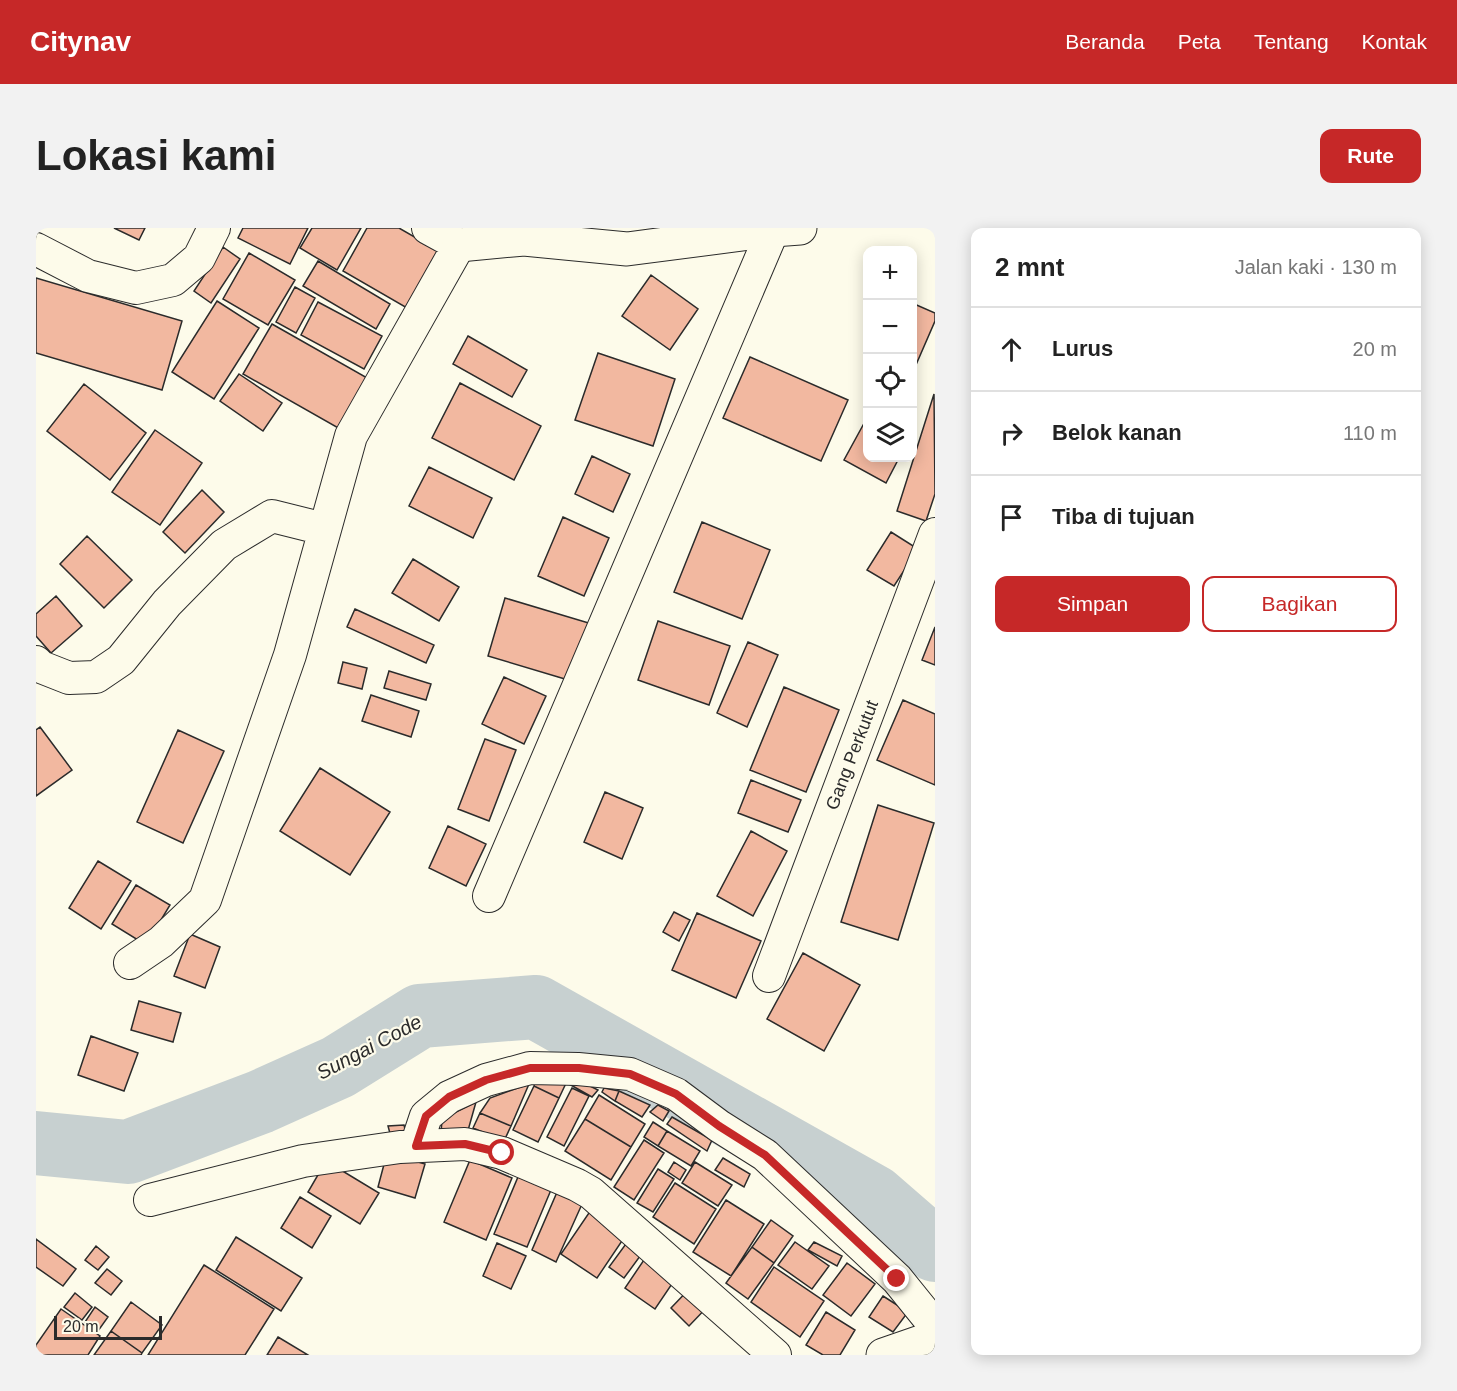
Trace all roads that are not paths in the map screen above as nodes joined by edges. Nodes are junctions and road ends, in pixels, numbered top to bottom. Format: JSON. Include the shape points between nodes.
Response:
{"nodes":[{"id":1,"x":214,"y":228,"type":"edge"},
{"id":2,"x":428,"y":228,"type":"edge"},
{"id":3,"x":786,"y":229,"type":"edge"},
{"id":4,"x":518,"y":233,"type":"edge"},
{"id":5,"x":464,"y":237,"type":"edge"},
{"id":6,"x":36,"y":249,"type":"edge"},
{"id":7,"x":324,"y":529,"type":"junction"},
{"id":8,"x":935,"y":534,"type":"edge"},
{"id":9,"x":36,"y":662,"type":"edge"},
{"id":10,"x":489,"y":896,"type":"dead end"},
{"id":11,"x":130,"y":963,"type":"dead end"},
{"id":12,"x":769,"y":976,"type":"dead end"},
{"id":13,"x":416,"y":1146,"type":"junction"},
{"id":14,"x":150,"y":1200,"type":"dead end"},
{"id":15,"x":935,"y":1326,"type":"edge"},
{"id":16,"x":935,"y":1337,"type":"edge"},
{"id":17,"x":775,"y":1355,"type":"edge"},
{"id":18,"x":883,"y":1355,"type":"edge"}],
"edges":[{"from":1,"to":6,"type":"street","via":[[199,258],[173,280],[136,288],[88,276]]},
{"from":2,"to":5,"type":"street"},
{"from":3,"to":4,"type":"street","via":[[627,249]]},
{"from":3,"to":10,"type":"street"},
{"from":4,"to":5,"type":"street"},
{"from":5,"to":7,"type":"street","via":[[351,436]]},
{"from":7,"to":9,"type":"street","via":[[272,516],[224,545],[167,603],[121,660],[96,677],[69,678],[41,668]]},
{"from":7,"to":11,"type":"street","via":[[290,655],[205,900],[161,942]]},
{"from":8,"to":12,"type":"street","name":"Gang Perkutut"},
{"from":13,"to":14,"type":"street","via":[[303,1161]]},
{"from":13,"to":15,"type":"street","via":[[426,1116],[449,1097],[486,1080],[530,1068],[630,1074],[676,1094],[765,1155],[897,1279]]},
{"from":13,"to":17,"type":"street","via":[[465,1144],[502,1153],[591,1193]]},
{"from":16,"to":18,"type":"street"}]}
